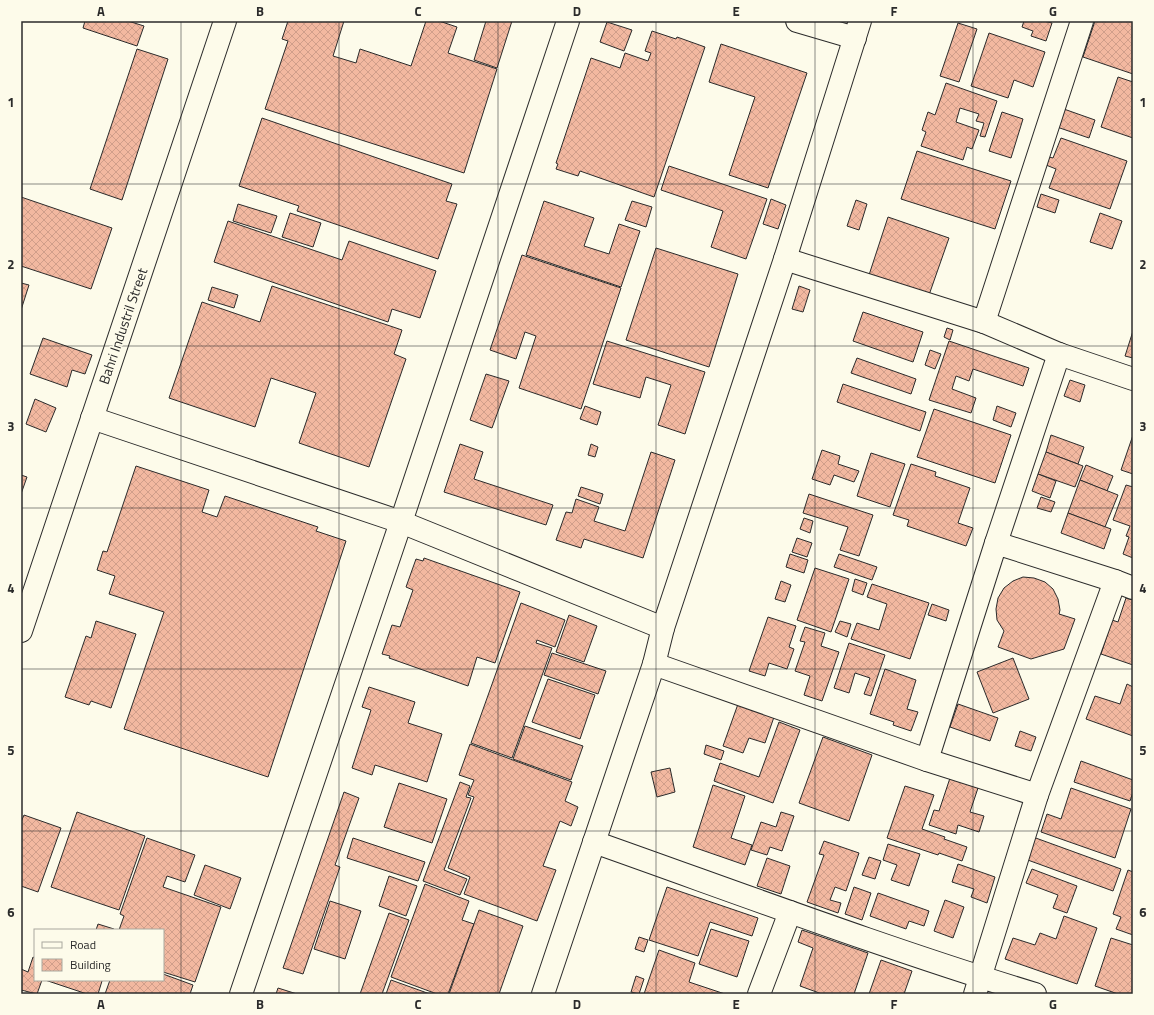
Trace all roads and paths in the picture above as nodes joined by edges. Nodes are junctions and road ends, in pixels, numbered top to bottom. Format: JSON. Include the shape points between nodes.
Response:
{"nodes":[{"id":1,"x":225,"y":21,"type":"edge"},
{"id":2,"x":568,"y":21,"type":"edge"},
{"id":3,"x":797,"y":21,"type":"edge"},
{"id":4,"x":1082,"y":21,"type":"edge"},
{"id":5,"x":858,"y":30,"type":"edge"},
{"id":6,"x":785,"y":259,"type":"junction"},
{"id":7,"x":984,"y":322,"type":"junction"},
{"id":8,"x":1059,"y":354,"type":"junction"},
{"id":9,"x":1133,"y":379,"type":"edge"},
{"id":10,"x":92,"y":418,"type":"junction"},
{"id":11,"x":401,"y":522,"type":"junction"},
{"id":12,"x":996,"y":543,"type":"junction"},
{"id":13,"x":1124,"y":585,"type":"edge"},
{"id":14,"x":663,"y":628,"type":"junction"},
{"id":15,"x":21,"y":631,"type":"edge"},
{"id":16,"x":654,"y":664,"type":"junction"},
{"id":17,"x":927,"y":760,"type":"junction"},
{"id":18,"x":1037,"y":795,"type":"junction"},
{"id":19,"x":594,"y":842,"type":"junction"},
{"id":20,"x":790,"y":912,"type":"junction"},
{"id":21,"x":977,"y":986,"type":"edge"},
{"id":22,"x":241,"y":994,"type":"edge"},
{"id":23,"x":543,"y":994,"type":"edge"},
{"id":24,"x":759,"y":994,"type":"edge"},
{"id":25,"x":1035,"y":994,"type":"edge"}],
"edges":[{"from":1,"to":10,"type":"street","name":"Bahri Industril Street"},
{"from":2,"to":11,"type":"street"},
{"from":3,"to":5,"type":"street"},
{"from":4,"to":7,"type":"street"},
{"from":5,"to":6,"type":"street"},
{"from":6,"to":7,"type":"street"},
{"from":6,"to":14,"type":"street"},
{"from":7,"to":8,"type":"street"},
{"from":8,"to":9,"type":"street"},
{"from":8,"to":12,"type":"street"},
{"from":10,"to":11,"type":"street"},
{"from":10,"to":15,"type":"street","name":"Bahri Industril Street"},
{"from":11,"to":14,"type":"street"},
{"from":11,"to":22,"type":"street"},
{"from":12,"to":13,"type":"street"},
{"from":12,"to":17,"type":"street"},
{"from":13,"to":18,"type":"street"},
{"from":14,"to":16,"type":"street"},
{"from":16,"to":17,"type":"street"},
{"from":16,"to":19,"type":"street"},
{"from":17,"to":18,"type":"street"},
{"from":18,"to":21,"type":"street"},
{"from":19,"to":20,"type":"street"},
{"from":19,"to":23,"type":"street"},
{"from":20,"to":21,"type":"street"},
{"from":20,"to":24,"type":"street"},
{"from":21,"to":25,"type":"street"}]}
